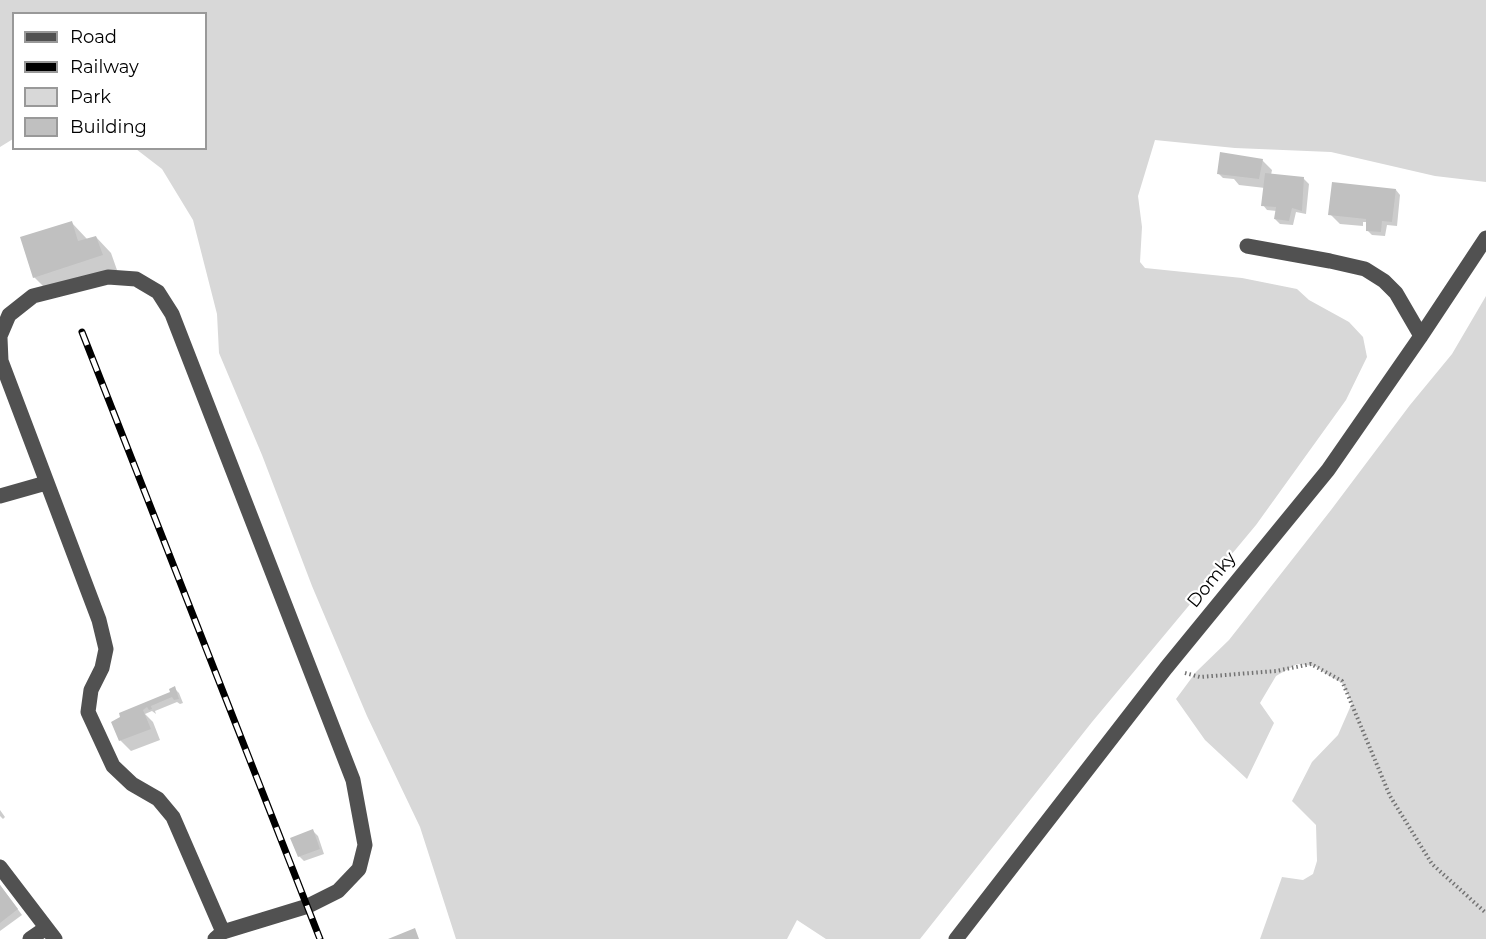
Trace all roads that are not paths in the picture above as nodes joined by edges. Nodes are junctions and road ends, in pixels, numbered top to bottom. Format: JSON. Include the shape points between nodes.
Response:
{"nodes":[{"id":1,"x":1486,"y":238,"type":"edge"},
{"id":2,"x":1247,"y":246,"type":"dead end"},
{"id":3,"x":1421,"y":336,"type":"junction"},
{"id":4,"x":0,"y":337,"type":"edge"},
{"id":5,"x":46,"y":483,"type":"junction"},
{"id":6,"x":0,"y":496,"type":"edge"},
{"id":7,"x":0,"y":867,"type":"edge"},
{"id":8,"x":51,"y":933,"type":"edge"},
{"id":9,"x":219,"y":936,"type":"edge"},
{"id":10,"x":30,"y":939,"type":"edge"},
{"id":11,"x":956,"y":939,"type":"edge"}],
"edges":[{"from":1,"to":3,"type":"street","name":"Domky"},
{"from":2,"to":3,"type":"street","via":[[1365,269],[1396,293]]},
{"from":3,"to":11,"type":"street","name":"Domky","via":[[1328,470],[1166,668]]},
{"from":4,"to":5,"type":"street","via":[[1,361]]},
{"from":4,"to":9,"type":"street","via":[[9,315],[33,296],[108,276],[136,279],[158,292],[172,314],[353,780],[365,845],[359,869],[338,891],[308,906]]},
{"from":5,"to":6,"type":"street"},
{"from":5,"to":9,"type":"street","via":[[99,620],[106,649],[91,690],[88,712],[113,766],[132,784],[158,799],[173,817]]},
{"from":7,"to":8,"type":"street"},
{"from":8,"to":10,"type":"street"}]}
